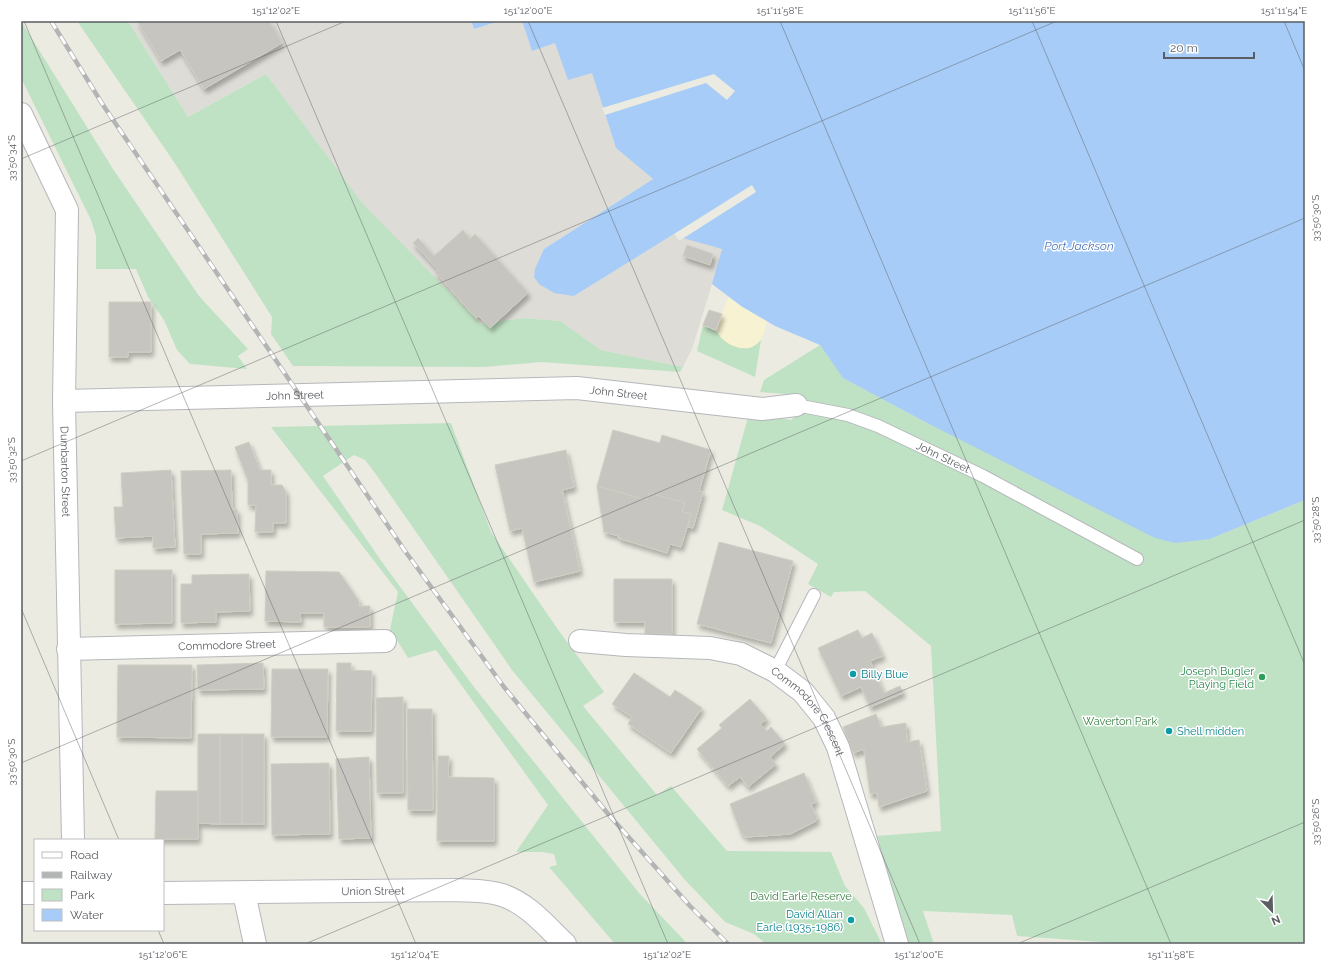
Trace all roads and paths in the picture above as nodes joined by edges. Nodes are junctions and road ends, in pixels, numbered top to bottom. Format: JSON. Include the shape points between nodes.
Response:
{"nodes":[{"id":1,"x":21,"y":114,"type":"edge"},
{"id":2,"x":64,"y":401,"type":"junction"},
{"id":3,"x":796,"y":405,"type":"joint"},
{"id":4,"x":1137,"y":559,"type":"dead end"},
{"id":5,"x":814,"y":595,"type":"dead end"},
{"id":6,"x":385,"y":641,"type":"dead end"},
{"id":7,"x":580,"y":641,"type":"dead end"},
{"id":8,"x":68,"y":649,"type":"junction"},
{"id":9,"x":775,"y":671,"type":"junction"},
{"id":10,"x":72,"y":839,"type":"edge"},
{"id":11,"x":21,"y":893,"type":"edge"},
{"id":12,"x":34,"y":893,"type":"edge"},
{"id":13,"x":164,"y":893,"type":"edge"},
{"id":14,"x":244,"y":893,"type":"junction"},
{"id":15,"x":255,"y":944,"type":"edge"},
{"id":16,"x":565,"y":944,"type":"edge"},
{"id":17,"x":897,"y":944,"type":"edge"}],
"edges":[{"from":1,"to":2,"type":"street","name":"Dumbarton Street","via":[[67,210]]},
{"from":2,"to":3,"type":"street","name":"John Street","via":[[577,388],[762,409]]},
{"from":2,"to":8,"type":"street","name":"Dumbarton Street"},
{"from":3,"to":4,"type":"lane","name":"John Street","via":[[848,415],[878,426],[983,476]]},
{"from":5,"to":9,"type":"lane"},
{"from":6,"to":8,"type":"street","name":"Commodore Street"},
{"from":7,"to":9,"type":"street","name":"Commodore Crescent","via":[[626,646],[710,648],[741,654]]},
{"from":8,"to":10,"type":"street","name":"Dumbarton Street"},
{"from":9,"to":17,"type":"street","name":"Commodore Crescent","via":[[803,692],[824,718],[838,747]]},
{"from":11,"to":12,"type":"street"},
{"from":13,"to":14,"type":"street","name":"Union Street"},
{"from":14,"to":15,"type":"street"},
{"from":14,"to":16,"type":"street","name":"Union Street","via":[[456,890],[488,892],[503,896],[531,912]]}]}
